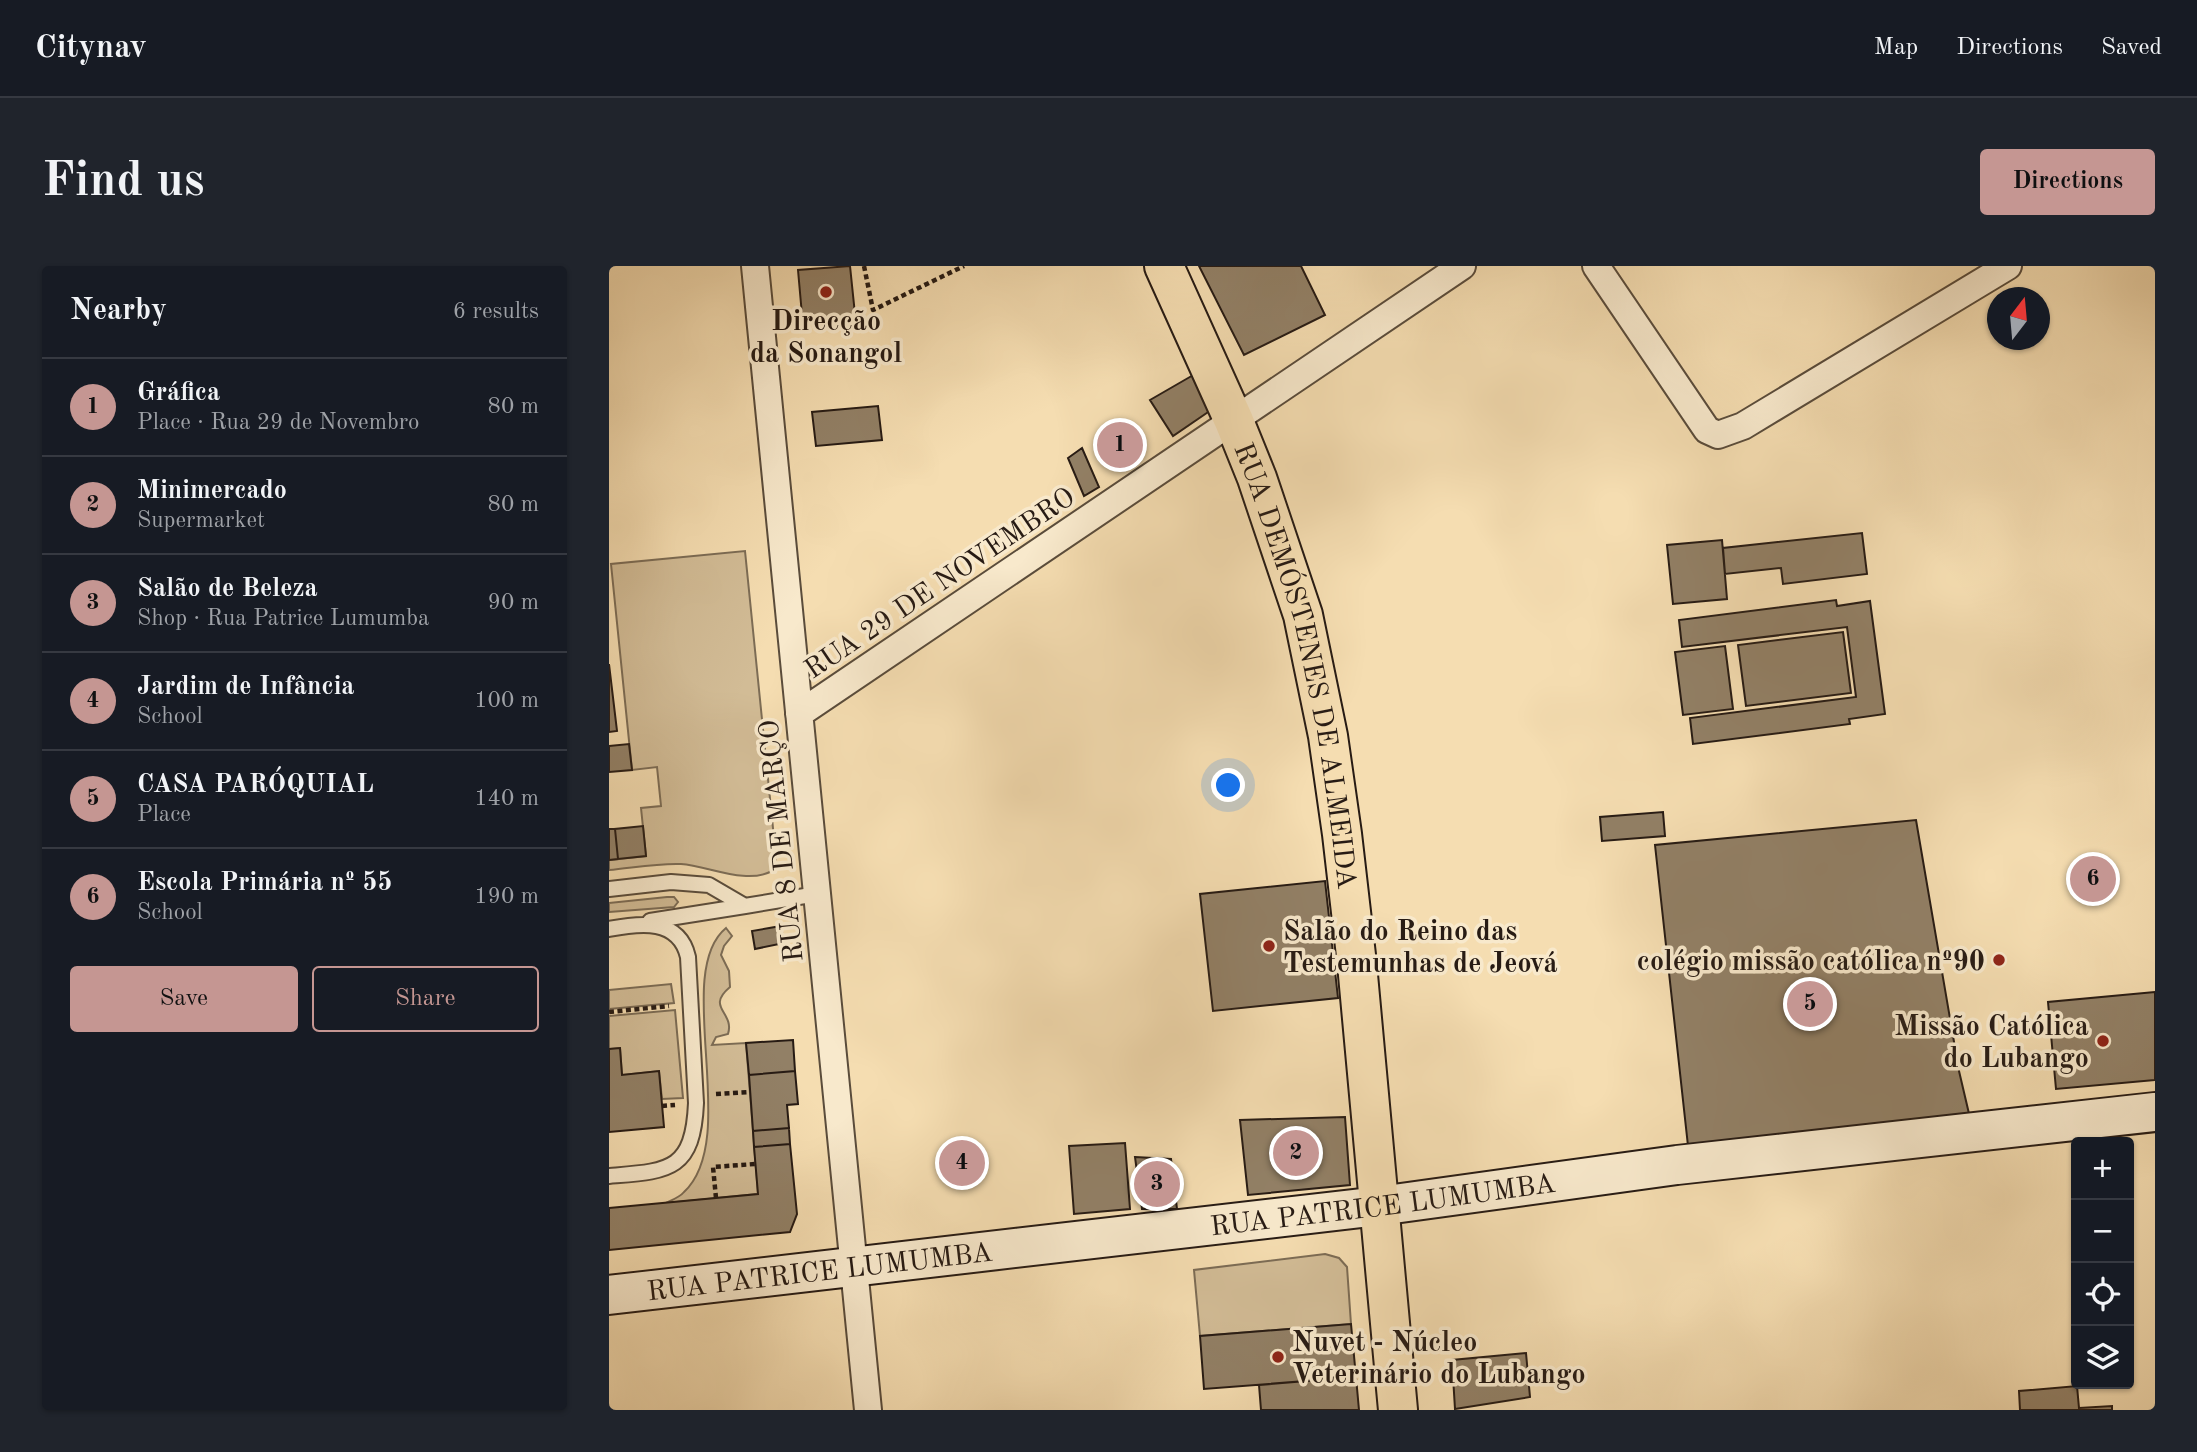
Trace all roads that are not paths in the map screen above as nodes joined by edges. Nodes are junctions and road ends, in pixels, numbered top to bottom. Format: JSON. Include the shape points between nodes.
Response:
{"nodes":[{"id":1,"x":755,"y":266,"type":"edge"},
{"id":2,"x":1164,"y":266,"type":"edge"},
{"id":3,"x":1462,"y":266,"type":"edge"},
{"id":4,"x":1596,"y":266,"type":"edge"},
{"id":5,"x":2007,"y":266,"type":"edge"},
{"id":6,"x":1234,"y":421,"type":"junction"},
{"id":7,"x":799,"y":715,"type":"junction"},
{"id":8,"x":609,"y":889,"type":"edge"},
{"id":9,"x":817,"y":894,"type":"junction"},
{"id":10,"x":745,"y":906,"type":"junction"},
{"id":11,"x":641,"y":923,"type":"junction"},
{"id":12,"x":609,"y":929,"type":"edge"},
{"id":13,"x":2155,"y":1112,"type":"edge"},
{"id":14,"x":609,"y":1176,"type":"edge"},
{"id":15,"x":1379,"y":1206,"type":"junction"},
{"id":16,"x":854,"y":1266,"type":"junction"},
{"id":17,"x":609,"y":1295,"type":"edge"},
{"id":18,"x":868,"y":1410,"type":"edge"},
{"id":19,"x":1398,"y":1410,"type":"edge"}],
"edges":[{"from":1,"to":7,"type":"street","name":"RUA 8 DE MARÇO"},
{"from":2,"to":6,"type":"main road","name":"RUA DEMÓSTENES DE ALMEIDA"},
{"from":3,"to":6,"type":"street","name":"RUA 29 DE NOVEMBRO"},
{"from":4,"to":5,"type":"street","via":[[1707,430],[1718,435],[1743,426]]},
{"from":6,"to":7,"type":"street","name":"RUA 29 DE NOVEMBRO"},
{"from":6,"to":15,"type":"main road","name":"RUA DEMÓSTENES DE ALMEIDA","via":[[1304,615],[1328,736],[1356,951]]},
{"from":7,"to":9,"type":"street","name":"RUA 8 DE MARÇO"},
{"from":8,"to":10,"type":"lane","via":[[671,881],[709,885]]},
{"from":9,"to":10,"type":"lane"},
{"from":9,"to":16,"type":"street","name":"RUA 8 DE MARÇO"},
{"from":10,"to":11,"type":"lane"},
{"from":11,"to":12,"type":"lane"},
{"from":11,"to":14,"type":"lane","via":[[670,930],[685,942],[696,1120],[684,1153],[672,1166]]},
{"from":13,"to":15,"type":"street","name":"RUA PATRICE LUMUMBA","via":[[1677,1166]]},
{"from":15,"to":16,"type":"street","name":"RUA PATRICE LUMUMBA"},
{"from":15,"to":19,"type":"main road","name":"RUA DEMÓSTENES DE ALMEIDA"},
{"from":16,"to":17,"type":"street","name":"RUA PATRICE LUMUMBA"},
{"from":16,"to":18,"type":"street","name":"RUA 8 DE MARÇO"}]}
